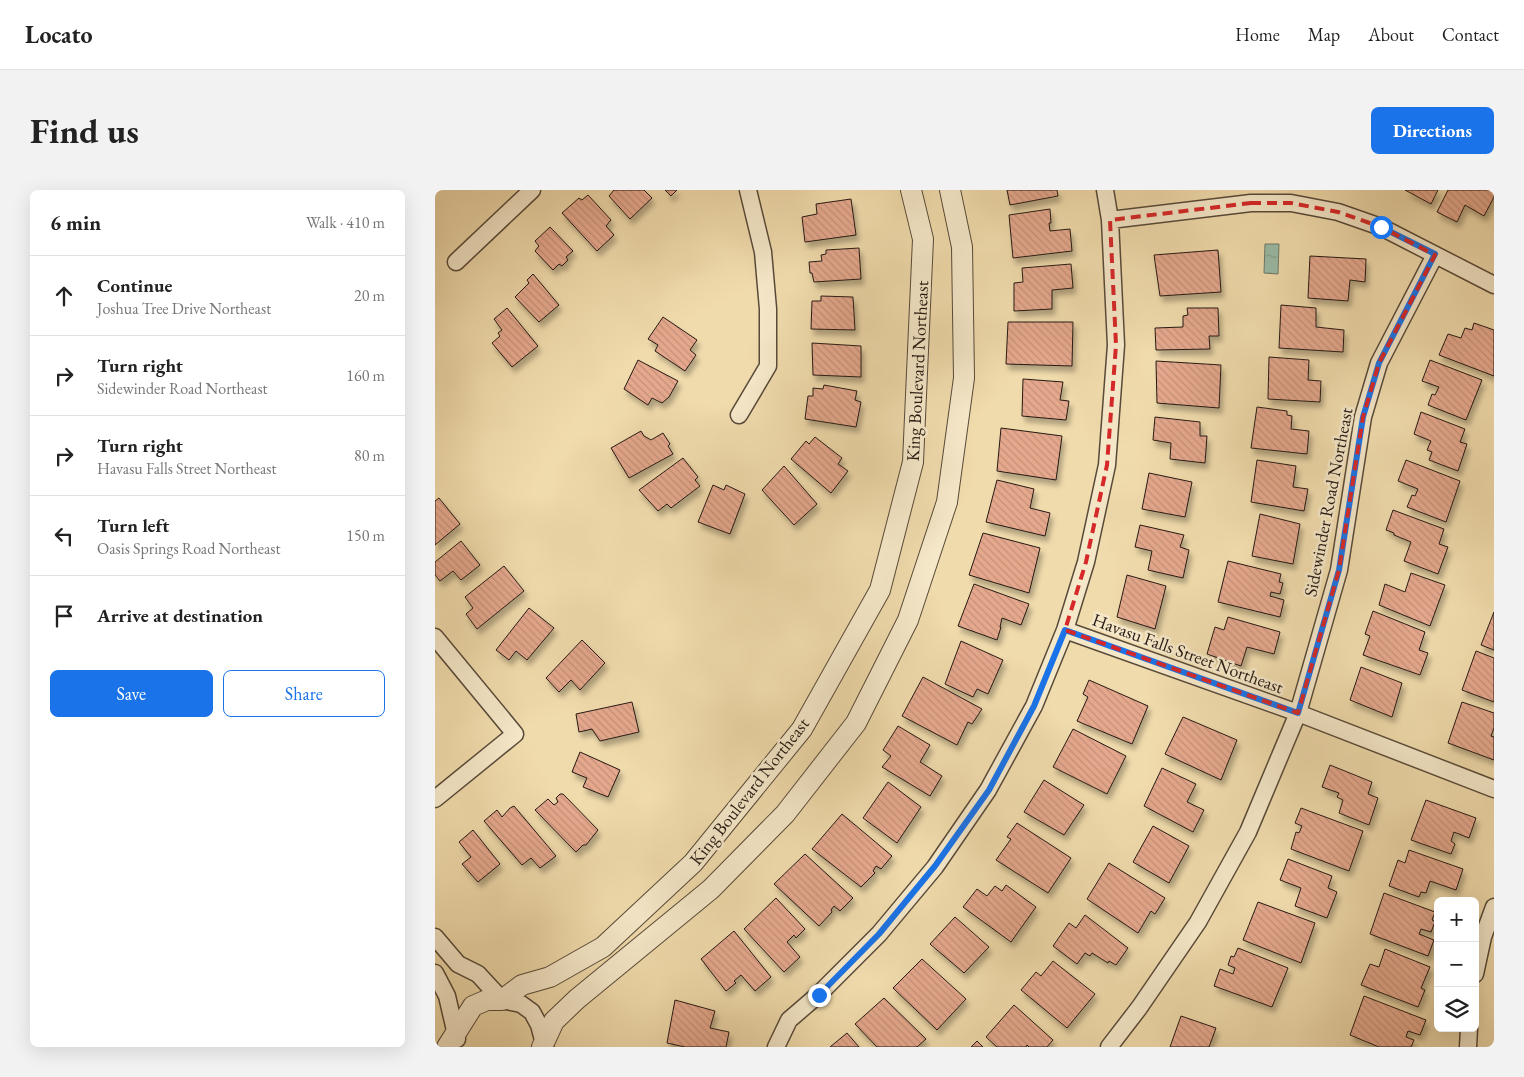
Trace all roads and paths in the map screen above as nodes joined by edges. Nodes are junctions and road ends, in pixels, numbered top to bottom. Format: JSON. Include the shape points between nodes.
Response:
{"nodes":[{"id":1,"x":532,"y":190,"type":"edge"},
{"id":2,"x":748,"y":190,"type":"edge"},
{"id":3,"x":911,"y":190,"type":"edge"},
{"id":4,"x":949,"y":190,"type":"edge"},
{"id":5,"x":1105,"y":190,"type":"edge"},
{"id":6,"x":1110,"y":220,"type":"junction"},
{"id":7,"x":1435,"y":254,"type":"junction"},
{"id":8,"x":456,"y":262,"type":"dead end"},
{"id":9,"x":1494,"y":285,"type":"edge"},
{"id":10,"x":739,"y":415,"type":"dead end"},
{"id":11,"x":1065,"y":630,"type":"junction"},
{"id":12,"x":435,"y":637,"type":"edge"},
{"id":13,"x":1298,"y":713,"type":"junction"},
{"id":14,"x":1494,"y":789,"type":"edge"},
{"id":15,"x":435,"y":799,"type":"edge"},
{"id":16,"x":1494,"y":907,"type":"edge"},
{"id":17,"x":435,"y":937,"type":"edge"},
{"id":18,"x":1479,"y":956,"type":"edge"},
{"id":19,"x":435,"y":973,"type":"edge"},
{"id":20,"x":502,"y":1000,"type":"junction"},
{"id":21,"x":1469,"y":1032,"type":"edge"},
{"id":22,"x":454,"y":1043,"type":"edge"},
{"id":23,"x":544,"y":1046,"type":"edge"},
{"id":24,"x":776,"y":1047,"type":"edge"},
{"id":25,"x":1109,"y":1047,"type":"edge"},
{"id":26,"x":1469,"y":1047,"type":"edge"}],
"edges":[{"from":1,"to":8,"type":"street"},
{"from":2,"to":10,"type":"street","via":[[763,252],[768,366]]},
{"from":3,"to":20,"type":"street","name":"King Boulevard Northeast","via":[[923,239],[913,462],[880,590],[801,729],[693,863],[603,947],[550,977],[522,986]]},
{"from":4,"to":23,"type":"street","name":"King Boulevard Northeast","via":[[962,247],[964,378],[947,502],[908,620],[856,723],[785,814],[711,889],[554,1021]]},
{"from":5,"to":6,"type":"street"},
{"from":6,"to":7,"type":"street","via":[[1251,203],[1291,203],[1339,212],[1381,227]]},
{"from":6,"to":11,"type":"street","via":[[1116,345],[1107,465],[1086,562]]},
{"from":7,"to":9,"type":"street"},
{"from":7,"to":13,"type":"street","name":"Sidewinder Road Northeast","via":[[1379,363],[1363,417],[1339,570]]},
{"from":11,"to":13,"type":"street","name":"Havasu Falls Street Northeast"},
{"from":11,"to":24,"type":"street","via":[[1034,706],[989,790],[941,859],[879,934],[819,995],[789,1020]]},
{"from":12,"to":15,"type":"street","via":[[515,734]]},
{"from":13,"to":14,"type":"street","name":"Havasu Falls Street Northeast"},
{"from":13,"to":25,"type":"street","name":"Sidewinder Road Northeast","via":[[1248,832],[1197,922]]},
{"from":16,"to":18,"type":"street"},
{"from":17,"to":20,"type":"street","via":[[458,964],[478,974]]},
{"from":19,"to":22,"type":"street","via":[[447,996]]},
{"from":20,"to":22,"type":"street","name":"King Boulevard Northeast","via":[[487,1000],[473,1006],[464,1018]]},
{"from":20,"to":23,"type":"street","via":[[521,1004],[532,1012]]},
{"from":21,"to":26,"type":"street"}]}
